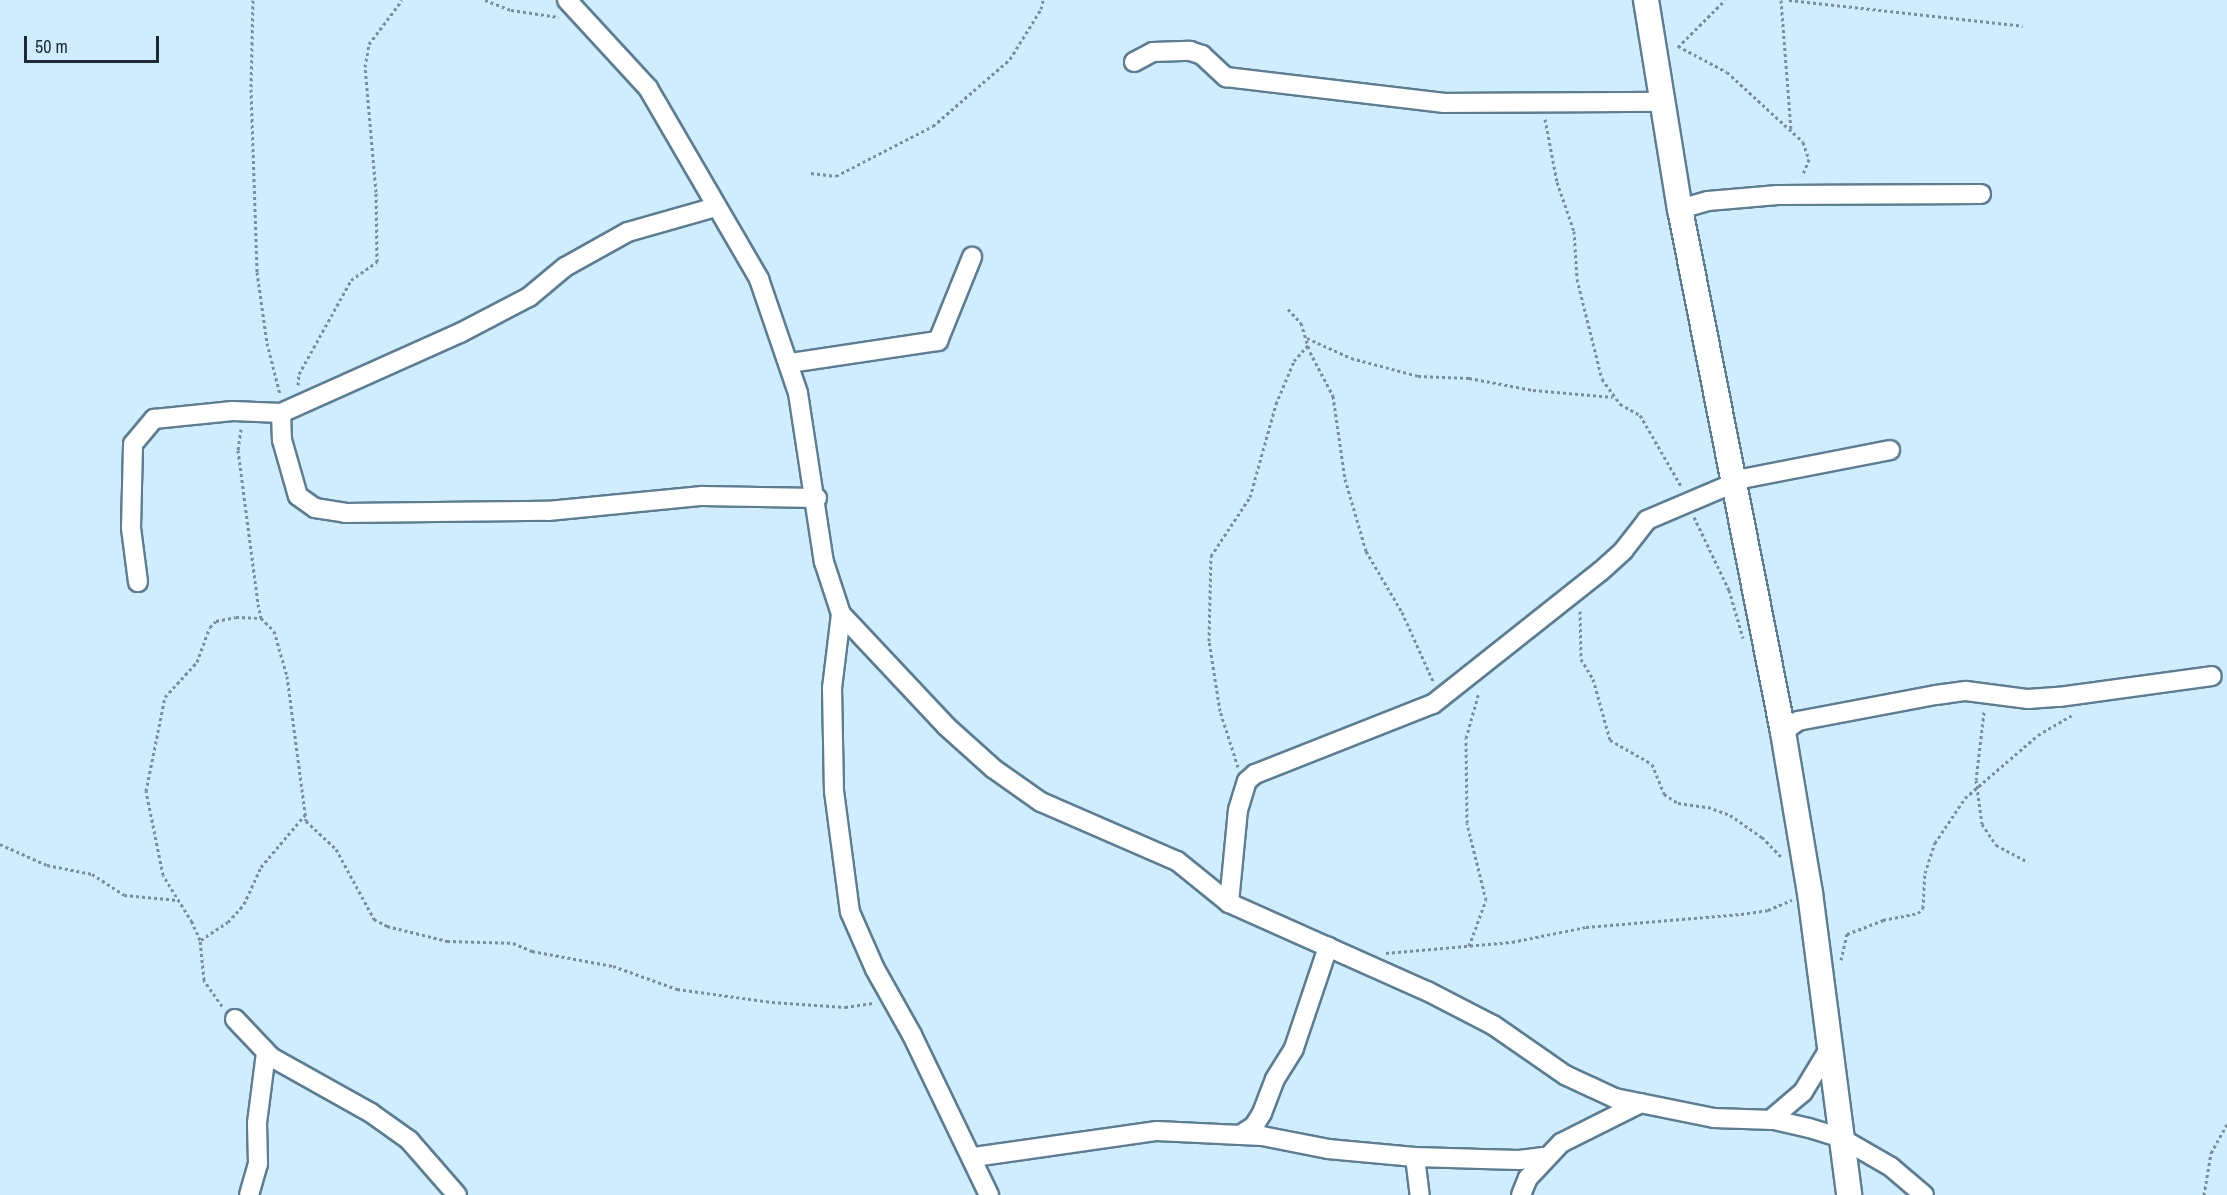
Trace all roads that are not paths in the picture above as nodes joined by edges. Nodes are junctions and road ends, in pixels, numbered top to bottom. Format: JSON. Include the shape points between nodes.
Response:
{"nodes":[{"id":1,"x":567,"y":0,"type":"edge"},
{"id":2,"x":1646,"y":0,"type":"edge"},
{"id":3,"x":1134,"y":62,"type":"dead end"},
{"id":4,"x":1665,"y":102,"type":"junction"},
{"id":5,"x":1981,"y":194,"type":"dead end"},
{"id":6,"x":716,"y":207,"type":"junction"},
{"id":7,"x":1680,"y":209,"type":"junction"},
{"id":8,"x":972,"y":257,"type":"dead end"},
{"id":9,"x":790,"y":363,"type":"junction"},
{"id":10,"x":288,"y":410,"type":"junction"},
{"id":11,"x":1890,"y":450,"type":"dead end"},
{"id":12,"x":1731,"y":483,"type":"junction"},
{"id":13,"x":817,"y":498,"type":"junction"},
{"id":14,"x":138,"y":582,"type":"dead end"},
{"id":15,"x":841,"y":614,"type":"junction"},
{"id":16,"x":2212,"y":676,"type":"dead end"},
{"id":17,"x":1783,"y":732,"type":"junction"},
{"id":18,"x":1229,"y":903,"type":"junction"},
{"id":19,"x":1328,"y":947,"type":"junction"},
{"id":20,"x":235,"y":1019,"type":"road end"},
{"id":21,"x":1832,"y":1044,"type":"junction"},
{"id":22,"x":266,"y":1053,"type":"junction"},
{"id":23,"x":1641,"y":1103,"type":"junction"},
{"id":24,"x":1770,"y":1120,"type":"junction"},
{"id":25,"x":1240,"y":1135,"type":"junction"},
{"id":26,"x":1841,"y":1138,"type":"junction"},
{"id":27,"x":974,"y":1157,"type":"junction"},
{"id":28,"x":1415,"y":1157,"type":"junction"},
{"id":29,"x":1544,"y":1157,"type":"junction"},
{"id":30,"x":249,"y":1195,"type":"edge"},
{"id":31,"x":457,"y":1195,"type":"edge"},
{"id":32,"x":989,"y":1195,"type":"edge"},
{"id":33,"x":1420,"y":1195,"type":"edge"},
{"id":34,"x":1521,"y":1195,"type":"edge"},
{"id":35,"x":1849,"y":1195,"type":"edge"},
{"id":36,"x":1924,"y":1195,"type":"edge"}],
"edges":[{"from":1,"to":6,"type":"street","via":[[648,88],[681,138]]},
{"from":2,"to":4,"type":"street"},
{"from":3,"to":4,"type":"street","via":[[1153,52],[1190,51],[1202,55],[1226,77],[1444,102]]},
{"from":4,"to":7,"type":"street"},
{"from":5,"to":7,"type":"street","via":[[1791,196],[1708,201]]},
{"from":6,"to":9,"type":"street","via":[[759,279]]},
{"from":6,"to":10,"type":"street","via":[[628,232],[565,267],[529,297],[460,333]]},
{"from":7,"to":12,"type":"street"},
{"from":8,"to":9,"type":"street","via":[[938,341]]},
{"from":9,"to":13,"type":"street"},
{"from":10,"to":13,"type":"street","via":[[282,440],[298,496],[315,508],[345,513],[548,511],[702,496]]},
{"from":10,"to":14,"type":"street","via":[[168,414],[145,425],[136,438],[129,476]]},
{"from":11,"to":12,"type":"street"},
{"from":12,"to":17,"type":"street"},
{"from":12,"to":18,"type":"street","via":[[1647,520],[1623,551],[1576,592],[1439,700],[1417,713],[1263,770],[1247,782],[1242,793]]},
{"from":13,"to":15,"type":"street","via":[[824,562]]},
{"from":15,"to":18,"type":"street","via":[[946,726],[1020,789],[1066,814],[1152,847],[1177,861]]},
{"from":15,"to":27,"type":"street","via":[[832,688],[834,791],[850,912]]},
{"from":16,"to":17,"type":"street","via":[[2059,698],[2028,699],[1966,691],[1798,722]]},
{"from":17,"to":21,"type":"street"},
{"from":18,"to":19,"type":"street"},
{"from":19,"to":23,"type":"street","via":[[1493,1025],[1565,1075],[1615,1098]]},
{"from":19,"to":25,"type":"street","via":[[1294,1048],[1254,1126]]},
{"from":20,"to":22,"type":"street"},
{"from":21,"to":24,"type":"street","via":[[1803,1092]]},
{"from":21,"to":26,"type":"street"},
{"from":22,"to":30,"type":"street","via":[[257,1123],[258,1164]]},
{"from":22,"to":31,"type":"street","via":[[409,1140]]},
{"from":23,"to":24,"type":"street","via":[[1733,1120]]},
{"from":23,"to":29,"type":"street","via":[[1577,1134]]},
{"from":24,"to":26,"type":"street"},
{"from":25,"to":27,"type":"street","via":[[1157,1131]]},
{"from":25,"to":28,"type":"street"},
{"from":26,"to":35,"type":"street"},
{"from":26,"to":36,"type":"street","via":[[1900,1173]]},
{"from":27,"to":32,"type":"street"},
{"from":28,"to":29,"type":"street"},
{"from":28,"to":33,"type":"street"},
{"from":29,"to":34,"type":"street"}]}
